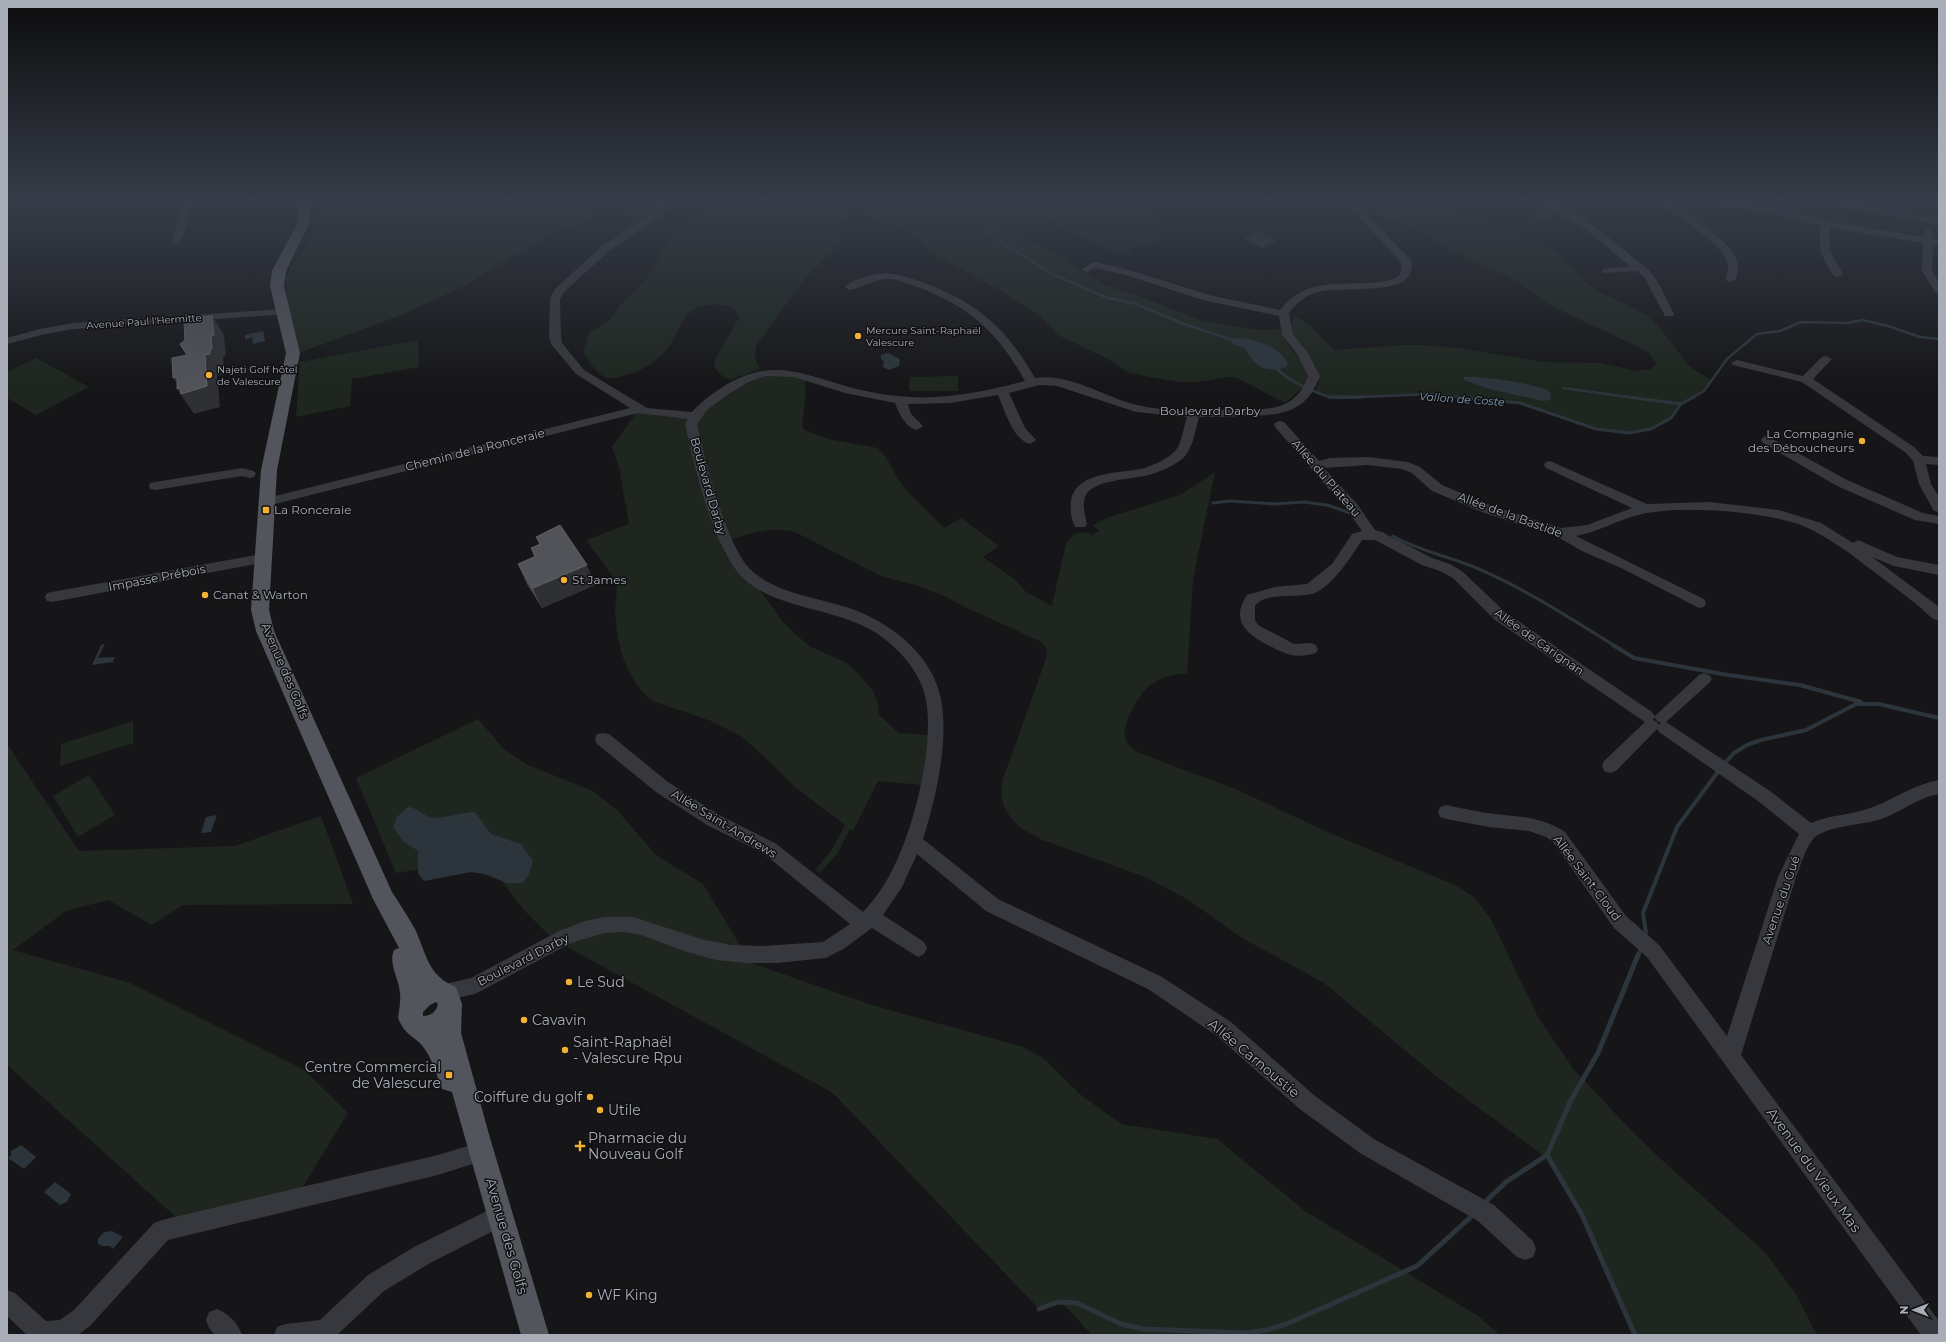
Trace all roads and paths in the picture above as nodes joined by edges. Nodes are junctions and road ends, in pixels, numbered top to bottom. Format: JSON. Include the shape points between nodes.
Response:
{"nodes":[{"id":1,"x":284,"y":262,"type":"edge"},
{"id":2,"x":591,"y":262,"type":"edge"},
{"id":3,"x":1406,"y":262,"type":"edge"},
{"id":4,"x":1631,"y":262,"type":"edge"},
{"id":5,"x":1731,"y":262,"type":"edge"},
{"id":6,"x":1831,"y":262,"type":"edge"},
{"id":7,"x":1927,"y":262,"type":"edge"},
{"id":8,"x":1639,"y":268,"type":"junction"},
{"id":9,"x":1087,"y":269,"type":"dead end"},
{"id":10,"x":1607,"y":272,"type":"dead end"},
{"id":11,"x":1838,"y":274,"type":"dead end"},
{"id":12,"x":1731,"y":279,"type":"dead end"},
{"id":13,"x":850,"y":287,"type":"dead end"},
{"id":14,"x":1939,"y":290,"type":"edge"},
{"id":15,"x":283,"y":312,"type":"junction"},
{"id":16,"x":1283,"y":314,"type":"junction"},
{"id":17,"x":1669,"y":314,"type":"dead end"},
{"id":18,"x":7,"y":341,"type":"edge"},
{"id":19,"x":1826,"y":359,"type":"dead end"},
{"id":20,"x":1737,"y":363,"type":"dead end"},
{"id":21,"x":1806,"y":380,"type":"junction"},
{"id":22,"x":1031,"y":382,"type":"junction"},
{"id":23,"x":1002,"y":391,"type":"junction"},
{"id":24,"x":900,"y":400,"type":"junction"},
{"id":25,"x":639,"y":409,"type":"junction"},
{"id":26,"x":1192,"y":413,"type":"junction"},
{"id":27,"x":694,"y":416,"type":"junction"},
{"id":28,"x":1280,"y":425,"type":"dead end"},
{"id":29,"x":916,"y":426,"type":"dead end"},
{"id":30,"x":1030,"y":440,"type":"dead end"},
{"id":31,"x":1767,"y":440,"type":"dead end"},
{"id":32,"x":1919,"y":460,"type":"junction"},
{"id":33,"x":1939,"y":461,"type":"edge"},
{"id":34,"x":1550,"y":465,"type":"dead end"},
{"id":35,"x":1315,"y":466,"type":"junction"},
{"id":36,"x":269,"y":470,"type":"junction"},
{"id":37,"x":155,"y":486,"type":"dead end"},
{"id":38,"x":267,"y":496,"type":"junction"},
{"id":39,"x":1939,"y":508,"type":"edge"},
{"id":40,"x":1646,"y":509,"type":"junction"},
{"id":41,"x":1939,"y":520,"type":"edge"},
{"id":42,"x":1080,"y":524,"type":"dead end"},
{"id":43,"x":1561,"y":533,"type":"junction"},
{"id":44,"x":1371,"y":534,"type":"junction"},
{"id":45,"x":1845,"y":542,"type":"junction"},
{"id":46,"x":262,"y":559,"type":"junction"},
{"id":47,"x":1939,"y":570,"type":"edge"},
{"id":48,"x":52,"y":597,"type":"dead end"},
{"id":49,"x":1699,"y":603,"type":"dead end"},
{"id":50,"x":1939,"y":616,"type":"edge"},
{"id":51,"x":1311,"y":649,"type":"dead end"},
{"id":52,"x":1704,"y":679,"type":"dead end"},
{"id":53,"x":1656,"y":722,"type":"junction"},
{"id":54,"x":603,"y":739,"type":"dead end"},
{"id":55,"x":1610,"y":766,"type":"dead end"},
{"id":56,"x":1939,"y":787,"type":"edge"},
{"id":57,"x":1446,"y":812,"type":"dead end"},
{"id":58,"x":1809,"y":832,"type":"junction"},
{"id":59,"x":914,"y":843,"type":"junction"},
{"id":60,"x":384,"y":899,"type":"junction"},
{"id":61,"x":867,"y":920,"type":"junction"},
{"id":62,"x":918,"y":948,"type":"dead end"},
{"id":63,"x":445,"y":1001,"type":"junction"},
{"id":64,"x":1693,"y":1005,"type":"joint"},
{"id":65,"x":412,"y":1006,"type":"junction"},
{"id":66,"x":421,"y":1029,"type":"junction"},
{"id":67,"x":1731,"y":1056,"type":"junction"},
{"id":68,"x":479,"y":1145,"type":"junction"},
{"id":69,"x":501,"y":1215,"type":"junction"},
{"id":70,"x":1525,"y":1249,"type":"dead end"},
{"id":71,"x":7,"y":1301,"type":"edge"},
{"id":72,"x":324,"y":1333,"type":"edge"},
{"id":73,"x":285,"y":1335,"type":"edge"},
{"id":74,"x":535,"y":1335,"type":"edge"},
{"id":75,"x":1935,"y":1335,"type":"edge"}],
"edges":[{"from":1,"to":15,"type":"main road","name":"Avenue des Golfs","via":[[276,286]]},
{"from":2,"to":25,"type":"street","via":[[558,292],[555,300],[557,344],[580,372]]},
{"from":3,"to":16,"type":"street","via":[[1405,276],[1398,281],[1331,286],[1306,292]]},
{"from":4,"to":8,"type":"street"},
{"from":5,"to":12,"type":"street"},
{"from":6,"to":11,"type":"street"},
{"from":7,"to":14,"type":"street","via":[[1927,271]]},
{"from":8,"to":10,"type":"street"},
{"from":8,"to":17,"type":"street","via":[[1648,275]]},
{"from":9,"to":16,"type":"street","via":[[1094,265],[1129,273],[1207,298]]},
{"from":13,"to":22,"type":"street","via":[[890,275],[962,303],[987,321],[1009,344]]},
{"from":15,"to":18,"type":"street","name":"Avenue Paul l'Hermitte","via":[[73,326]]},
{"from":15,"to":36,"type":"main road","name":"Avenue des Golfs","via":[[293,353]]},
{"from":16,"to":26,"type":"street","name":"Boulevard Darby","via":[[1286,335],[1302,354],[1314,376],[1311,387],[1303,397],[1290,408],[1274,412]]},
{"from":19,"to":21,"type":"street"},
{"from":20,"to":21,"type":"street"},
{"from":21,"to":32,"type":"street","via":[[1910,450]]},
{"from":22,"to":23,"type":"street","name":"Boulevard Darby"},
{"from":22,"to":26,"type":"street","name":"Boulevard Darby","via":[[1068,383],[1135,408],[1164,413]]},
{"from":23,"to":24,"type":"street","name":"Boulevard Darby","via":[[944,400]]},
{"from":23,"to":30,"type":"street","via":[[1020,430]]},
{"from":24,"to":27,"type":"street","name":"Boulevard Darby","via":[[866,395],[798,375],[776,372],[745,379]]},
{"from":24,"to":29,"type":"street","via":[[906,415]]},
{"from":25,"to":27,"type":"street"},
{"from":25,"to":38,"type":"street","name":"Chemin de la Ronceraie","via":[[311,490]]},
{"from":26,"to":42,"type":"street","via":[[1184,446],[1178,456],[1148,471],[1091,482],[1079,493],[1076,505]]},
{"from":27,"to":59,"type":"street","name":"Boulevard Darby","via":[[691,424],[695,445],[723,536],[731,554],[747,574],[782,593],[846,612],[882,630],[898,641],[912,657],[931,689],[935,737],[925,804]]},
{"from":28,"to":35,"type":"street","name":"Allée du Plateau"},
{"from":31,"to":41,"type":"street","via":[[1842,483],[1920,517]]},
{"from":32,"to":33,"type":"street"},
{"from":32,"to":39,"type":"street","via":[[1925,484]]},
{"from":34,"to":40,"type":"street"},
{"from":35,"to":43,"type":"street","name":"Allée de la Bastide","via":[[1330,462],[1368,461],[1404,465],[1416,470],[1437,488],[1487,509]]},
{"from":35,"to":44,"type":"street","name":"Allée du Plateau","via":[[1352,507]]},
{"from":36,"to":37,"type":"street","via":[[240,478],[198,484],[188,482]]},
{"from":36,"to":38,"type":"main road","name":"Avenue des Golfs"},
{"from":38,"to":46,"type":"main road","name":"Avenue des Golfs"},
{"from":40,"to":43,"type":"street","via":[[1594,528]]},
{"from":40,"to":45,"type":"street","via":[[1679,507],[1768,512],[1815,526]]},
{"from":43,"to":49,"type":"street","name":"Allée de la Bastide"},
{"from":44,"to":51,"type":"street","via":[[1357,538],[1337,567],[1311,589],[1268,593],[1252,600],[1248,605],[1248,620],[1253,629],[1263,636],[1292,650]]},
{"from":44,"to":53,"type":"street","name":"Allée de Carignan","via":[[1458,575],[1500,616]]},
{"from":45,"to":47,"type":"street","via":[[1859,545],[1894,561]]},
{"from":45,"to":50,"type":"street"},
{"from":46,"to":48,"type":"street","name":"Impasse Prébois"},
{"from":46,"to":60,"type":"main road","name":"Avenue des Golfs","via":[[260,610],[265,630]]},
{"from":52,"to":53,"type":"street"},
{"from":53,"to":55,"type":"street"},
{"from":53,"to":58,"type":"street","name":"Allée de Carignan","via":[[1758,792]]},
{"from":54,"to":61,"type":"street","name":"Allée Saint-Andrews","via":[[662,787],[713,820],[769,848]]},
{"from":56,"to":58,"type":"street","via":[[1926,789],[1875,814],[1829,823]]},
{"from":57,"to":64,"type":"street","name":"Allée Saint-Cloud","via":[[1549,829],[1559,838],[1620,922],[1653,951]]},
{"from":58,"to":67,"type":"street","name":"Avenue du Gué","via":[[1800,846],[1788,877]]},
{"from":59,"to":61,"type":"street","name":"Boulevard Darby","via":[[898,878]]},
{"from":59,"to":70,"type":"street","name":"Allée Carnoustie","via":[[992,905],[1155,983],[1224,1029],[1308,1103],[1367,1146],[1486,1213]]},
{"from":60,"to":63,"type":"main road","name":"Avenue des Golfs","via":[[406,936],[422,974]]},
{"from":60,"to":65,"type":"main road","name":"Avenue des Golfs","via":[[395,942],[412,982]]},
{"from":61,"to":62,"type":"street","name":"Allée Saint-Andrews"},
{"from":61,"to":63,"type":"street","name":"Boulevard Darby","via":[[826,950],[777,956],[737,954],[690,945],[651,930],[625,924],[590,928],[562,938]]},
{"from":63,"to":65,"type":"main road","via":[[423,995]]},
{"from":63,"to":66,"type":"main road","via":[[445,1018],[434,1027]]},
{"from":63,"to":68,"type":"main road","name":"Avenue des Golfs","via":[[449,1033]]},
{"from":64,"to":67,"type":"street","name":"Avenue du Vieux Mas"},
{"from":65,"to":66,"type":"main road","via":[[412,1024]]},
{"from":66,"to":68,"type":"main road","name":"Avenue des Golfs","via":[[435,1042]]},
{"from":67,"to":75,"type":"street","name":"Avenue du Vieux Mas"},
{"from":68,"to":69,"type":"main road","name":"Avenue des Golfs"},
{"from":68,"to":71,"type":"street","via":[[438,1165],[162,1231],[82,1318],[64,1331],[42,1333]]},
{"from":69,"to":72,"type":"street","via":[[422,1255],[376,1283]]},
{"from":69,"to":74,"type":"main road","name":"Avenue des Golfs"},
{"from":72,"to":73,"type":"street"}]}
